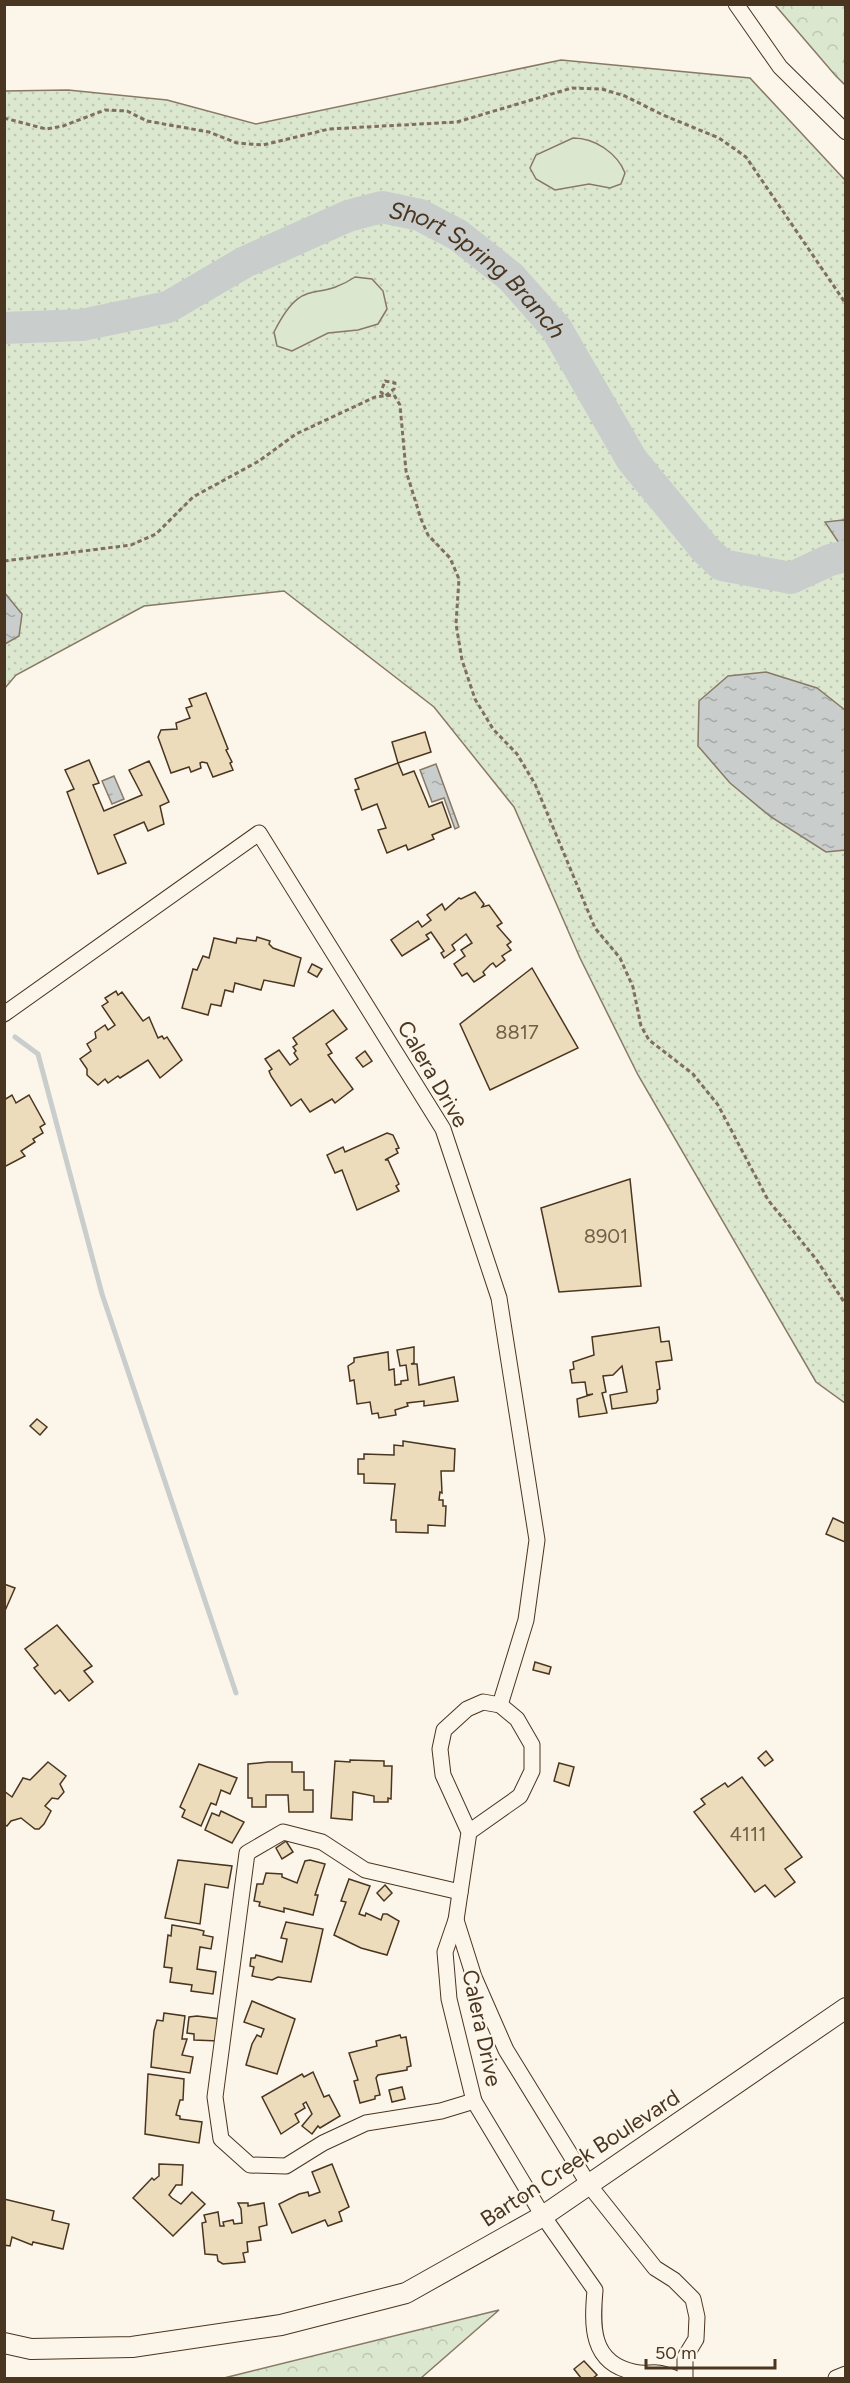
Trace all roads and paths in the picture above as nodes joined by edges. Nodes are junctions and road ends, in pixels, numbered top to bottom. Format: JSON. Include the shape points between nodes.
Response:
{"nodes":[{"id":1,"x":736,"y":4,"type":"edge"},
{"id":2,"x":4,"y":118,"type":"edge"},
{"id":3,"x":846,"y":132,"type":"edge"},
{"id":4,"x":846,"y":304,"type":"edge"},
{"id":5,"x":385,"y":396,"type":"junction"},
{"id":6,"x":4,"y":561,"type":"edge"},
{"id":7,"x":4,"y":1014,"type":"edge"},
{"id":8,"x":846,"y":1305,"type":"edge"},
{"id":9,"x":500,"y":1705,"type":"junction"},
{"id":10,"x":469,"y":1832,"type":"junction"},
{"id":11,"x":460,"y":1892,"type":"junction"},
{"id":12,"x":456,"y":1920,"type":"junction"},
{"id":13,"x":846,"y":2008,"type":"edge"},
{"id":14,"x":474,"y":2101,"type":"junction"},
{"id":15,"x":589,"y":2185,"type":"junction"},
{"id":16,"x":543,"y":2217,"type":"junction"},
{"id":17,"x":4,"y":2343,"type":"edge"},
{"id":18,"x":846,"y":2374,"type":"edge"},
{"id":19,"x":674,"y":2379,"type":"edge"},
{"id":20,"x":685,"y":2379,"type":"edge"},
{"id":21,"x":836,"y":2379,"type":"edge"}],
"edges":[{"from":1,"to":3,"type":"street","via":[[780,67]]},
{"from":2,"to":4,"type":"path","via":[[46,129],[105,110],[127,111],[147,121],[209,132],[237,143],[263,145],[329,129],[457,122],[572,88],[602,89],[719,138],[746,156]]},
{"from":5,"to":5,"type":"path","via":[[381,392],[385,381],[395,382]]},
{"from":5,"to":6,"type":"path","via":[[375,397],[296,434],[259,461],[193,497],[156,534],[131,545]]},
{"from":5,"to":8,"type":"path","via":[[394,395],[400,405],[406,471],[421,519],[428,535],[450,558],[459,579],[456,624],[462,660],[475,699],[535,784],[595,928],[620,958],[633,987],[641,1026],[649,1040],[693,1074],[718,1105],[768,1200],[816,1259]]},
{"from":7,"to":9,"type":"street","name":"Calera Drive","via":[[259,833],[443,1129],[499,1298],[537,1540],[526,1620]]},
{"from":9,"to":10,"type":"street","via":[[517,1719],[532,1744],[532,1771],[520,1796]]},
{"from":9,"to":10,"type":"street","via":[[483,1702],[467,1709],[444,1730],[440,1749],[443,1775]]},
{"from":10,"to":11,"type":"street","name":"Calera Drive"},
{"from":11,"to":12,"type":"street","name":"Calera Drive"},
{"from":11,"to":14,"type":"street","via":[[365,1870],[322,1842],[284,1832],[247,1853],[215,2097],[221,2139],[250,2165],[286,2166],[366,2123],[441,2111]]},
{"from":12,"to":14,"type":"street","name":"Calera Drive","via":[[445,1952],[449,1999]]},
{"from":12,"to":15,"type":"street","name":"Calera Drive","via":[[474,1977],[506,2050]]},
{"from":13,"to":15,"type":"street","name":"Barton Creek Boulevard"},
{"from":14,"to":16,"type":"street","name":"Calera Drive"},
{"from":15,"to":16,"type":"street","name":"Barton Creek Boulevard"},
{"from":15,"to":20,"type":"street","name":"Calera Drive","via":[[655,2268],[693,2299],[696,2339],[685,2358]]},
{"from":16,"to":17,"type":"street","name":"Barton Creek Boulevard","via":[[406,2293],[281,2325],[132,2347],[31,2349]]},
{"from":16,"to":19,"type":"street","name":"Calera Drive","via":[[595,2290],[595,2343],[615,2365],[635,2372],[658,2371]]},
{"from":18,"to":21,"type":"street"}]}
